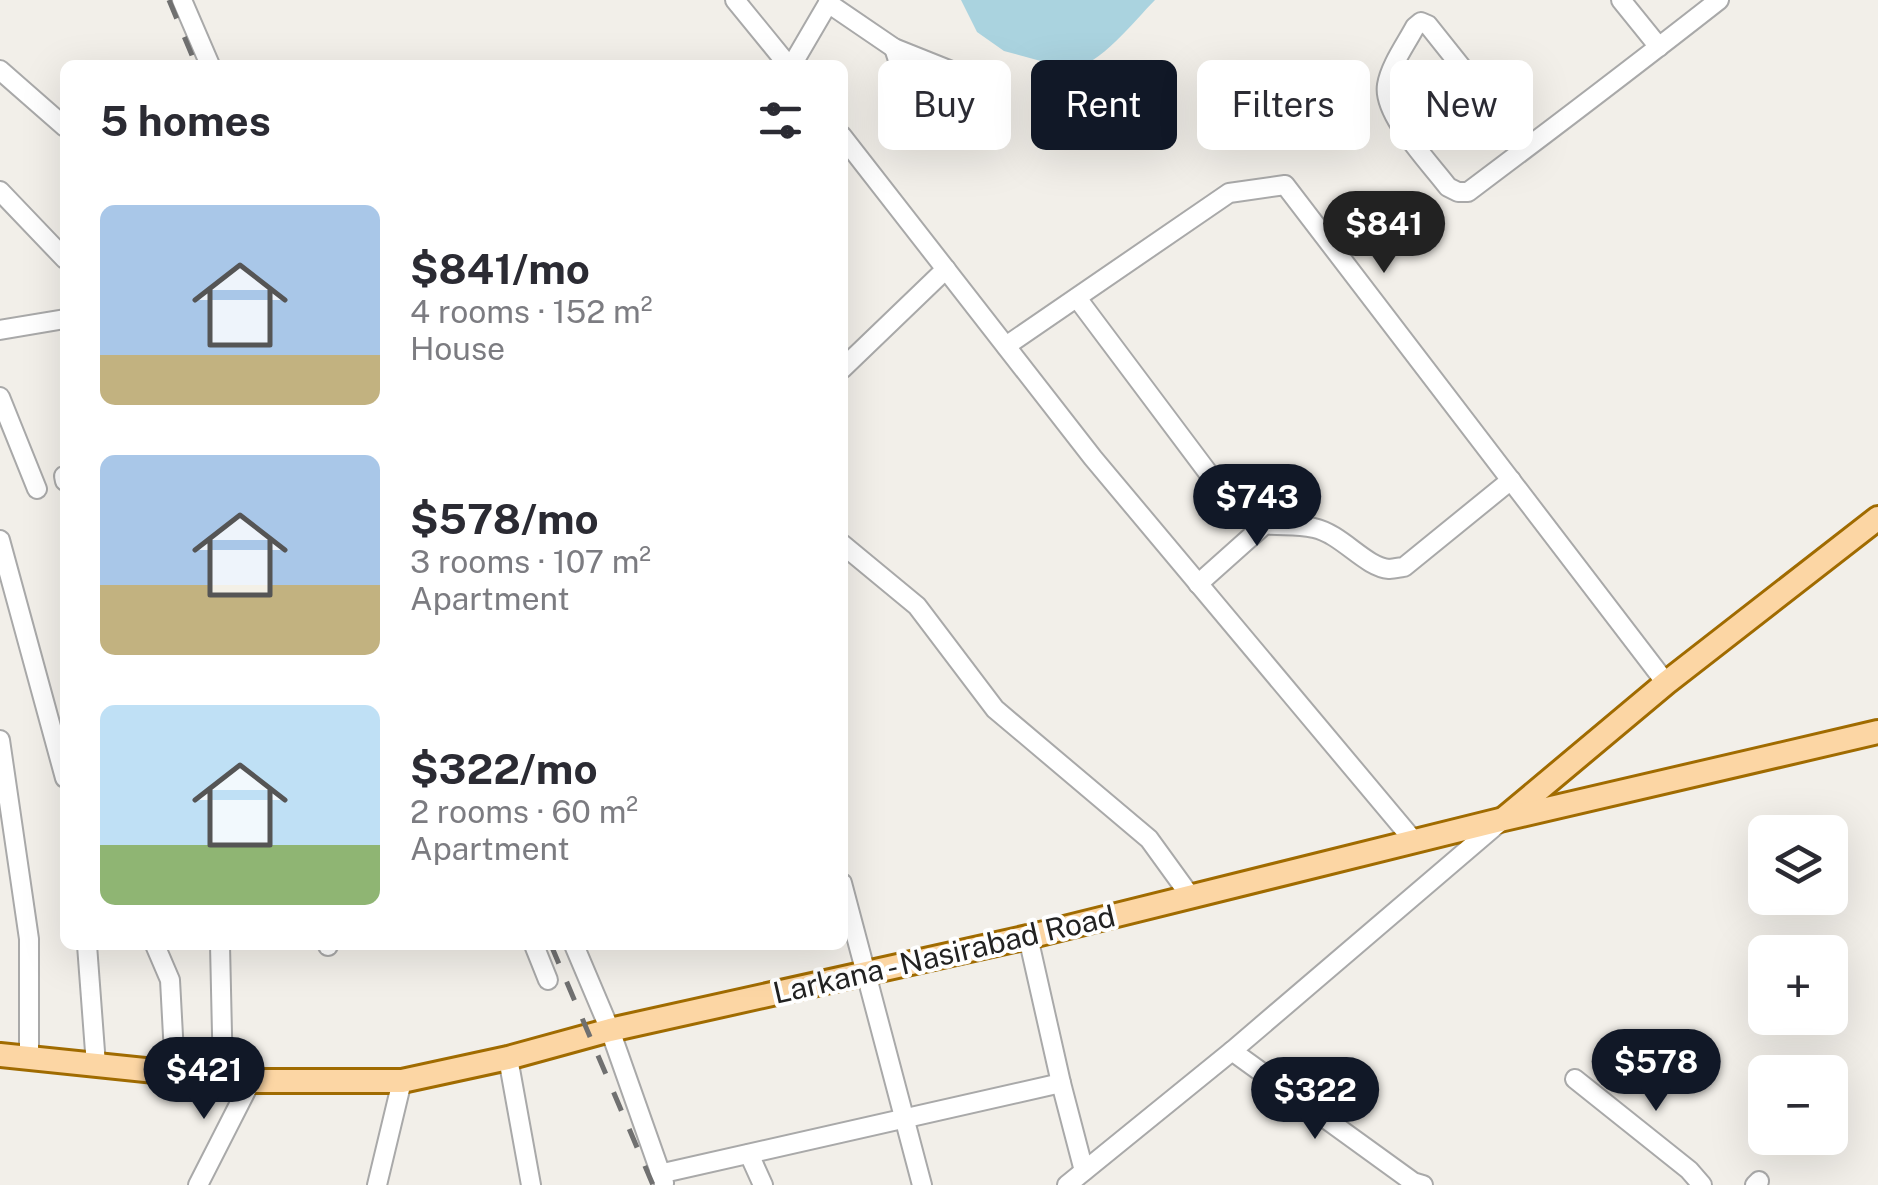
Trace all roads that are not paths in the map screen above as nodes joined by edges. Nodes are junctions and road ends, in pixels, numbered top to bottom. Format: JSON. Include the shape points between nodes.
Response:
{"nodes":[{"id":1,"x":182,"y":0,"type":"edge"},
{"id":2,"x":735,"y":0,"type":"edge"},
{"id":3,"x":1621,"y":0,"type":"edge"},
{"id":4,"x":1720,"y":0,"type":"edge"},
{"id":5,"x":829,"y":2,"type":"edge"},
{"id":6,"x":1659,"y":47,"type":"junction"},
{"id":7,"x":894,"y":48,"type":"junction"},
{"id":8,"x":208,"y":60,"type":"edge"},
{"id":9,"x":786,"y":60,"type":"edge"},
{"id":10,"x":793,"y":60,"type":"edge"},
{"id":11,"x":898,"y":60,"type":"edge"},
{"id":12,"x":924,"y":60,"type":"edge"},
{"id":13,"x":0,"y":70,"type":"edge"},
{"id":14,"x":60,"y":123,"type":"edge"},
{"id":15,"x":1533,"y":143,"type":"edge"},
{"id":16,"x":848,"y":144,"type":"edge"},
{"id":17,"x":1526,"y":148,"type":"joint"},
{"id":18,"x":0,"y":191,"type":"edge"},
{"id":19,"x":60,"y":254,"type":"edge"},
{"id":20,"x":946,"y":269,"type":"junction"},
{"id":21,"x":1076,"y":298,"type":"junction"},
{"id":22,"x":60,"y":320,"type":"edge"},
{"id":23,"x":0,"y":330,"type":"edge"},
{"id":24,"x":1006,"y":346,"type":"junction"},
{"id":25,"x":848,"y":363,"type":"edge"},
{"id":26,"x":0,"y":397,"type":"edge"},
{"id":27,"x":1511,"y":480,"type":"junction"},
{"id":28,"x":37,"y":489,"type":"dead end"},
{"id":29,"x":1878,"y":518,"type":"edge"},
{"id":30,"x":1264,"y":526,"type":"junction"},
{"id":31,"x":0,"y":540,"type":"edge"},
{"id":32,"x":848,"y":556,"type":"edge"},
{"id":33,"x":1198,"y":584,"type":"junction"},
{"id":34,"x":1666,"y":682,"type":"junction"},
{"id":35,"x":1878,"y":732,"type":"edge"},
{"id":36,"x":0,"y":740,"type":"edge"},
{"id":37,"x":60,"y":760,"type":"edge"},
{"id":38,"x":1504,"y":819,"type":"junction"},
{"id":39,"x":1414,"y":841,"type":"junction"},
{"id":40,"x":1191,"y":897,"type":"junction"},
{"id":41,"x":848,"y":906,"type":"edge"},
{"id":42,"x":1028,"y":937,"type":"junction"},
{"id":43,"x":87,"y":950,"type":"edge"},
{"id":44,"x":157,"y":950,"type":"edge"},
{"id":45,"x":220,"y":950,"type":"edge"},
{"id":46,"x":536,"y":950,"type":"edge"},
{"id":47,"x":576,"y":950,"type":"edge"},
{"id":48,"x":866,"y":973,"type":"junction"},
{"id":49,"x":548,"y":980,"type":"dead end"},
{"id":50,"x":610,"y":1030,"type":"junction"},
{"id":51,"x":1232,"y":1051,"type":"junction"},
{"id":52,"x":0,"y":1055,"type":"edge"},
{"id":53,"x":29,"y":1058,"type":"junction"},
{"id":54,"x":508,"y":1058,"type":"junction"},
{"id":55,"x":96,"y":1065,"type":"junction"},
{"id":56,"x":175,"y":1073,"type":"junction"},
{"id":57,"x":223,"y":1078,"type":"junction"},
{"id":58,"x":1575,"y":1080,"type":"dead end"},
{"id":59,"x":252,"y":1081,"type":"junction"},
{"id":60,"x":402,"y":1081,"type":"junction"},
{"id":61,"x":1061,"y":1083,"type":"junction"},
{"id":62,"x":905,"y":1118,"type":"junction"},
{"id":63,"x":750,"y":1154,"type":"junction"},
{"id":64,"x":1084,"y":1172,"type":"junction"},
{"id":65,"x":662,"y":1180,"type":"edge"},
{"id":66,"x":1415,"y":1184,"type":"edge"},
{"id":67,"x":198,"y":1185,"type":"edge"},
{"id":68,"x":377,"y":1185,"type":"edge"},
{"id":69,"x":531,"y":1185,"type":"edge"},
{"id":70,"x":763,"y":1185,"type":"edge"},
{"id":71,"x":922,"y":1185,"type":"edge"},
{"id":72,"x":1067,"y":1185,"type":"edge"},
{"id":73,"x":1702,"y":1185,"type":"edge"}],
"edges":[{"from":1,"to":8,"type":"street"},
{"from":2,"to":9,"type":"street"},
{"from":3,"to":6,"type":"street"},
{"from":4,"to":6,"type":"street"},
{"from":5,"to":7,"type":"street"},
{"from":5,"to":10,"type":"street"},
{"from":6,"to":15,"type":"street"},
{"from":7,"to":11,"type":"street"},
{"from":7,"to":12,"type":"street"},
{"from":13,"to":14,"type":"street"},
{"from":16,"to":20,"type":"street"},
{"from":17,"to":17,"type":"street","via":[[1468,192],[1448,187],[1390,112],[1386,94],[1414,26],[1428,25]]},
{"from":18,"to":19,"type":"street"},
{"from":20,"to":24,"type":"street"},
{"from":20,"to":25,"type":"street"},
{"from":21,"to":24,"type":"street"},
{"from":21,"to":27,"type":"street","via":[[1229,193],[1284,186]]},
{"from":21,"to":30,"type":"street","via":[[1238,514]]},
{"from":22,"to":23,"type":"street"},
{"from":24,"to":33,"type":"street"},
{"from":26,"to":28,"type":"street"},
{"from":27,"to":30,"type":"street","via":[[1404,567],[1389,570],[1315,528]]},
{"from":27,"to":34,"type":"street"},
{"from":29,"to":34,"type":"main road"},
{"from":30,"to":33,"type":"street"},
{"from":31,"to":37,"type":"street"},
{"from":32,"to":40,"type":"street","via":[[917,606],[996,709],[1149,839]]},
{"from":33,"to":39,"type":"street"},
{"from":34,"to":38,"type":"main road"},
{"from":35,"to":38,"type":"main road","name":"Larkana - Nasirabad Road"},
{"from":36,"to":53,"type":"street","via":[[30,939]]},
{"from":38,"to":39,"type":"main road","name":"Larkana - Nasirabad Road"},
{"from":38,"to":51,"type":"street"},
{"from":39,"to":40,"type":"main road","name":"Larkana - Nasirabad Road"},
{"from":40,"to":42,"type":"main road","name":"Larkana - Nasirabad Road"},
{"from":41,"to":48,"type":"street"},
{"from":42,"to":48,"type":"main road","name":"Larkana - Nasirabad Road"},
{"from":42,"to":61,"type":"street"},
{"from":43,"to":55,"type":"street"},
{"from":44,"to":56,"type":"street","via":[[170,980]]},
{"from":45,"to":57,"type":"street"},
{"from":46,"to":49,"type":"street"},
{"from":47,"to":50,"type":"street"},
{"from":48,"to":50,"type":"main road","name":"Larkana - Nasirabad Road"},
{"from":48,"to":62,"type":"street"},
{"from":50,"to":54,"type":"main road","name":"Larkana - Nasirabad Road"},
{"from":50,"to":65,"type":"street"},
{"from":51,"to":64,"type":"street"},
{"from":51,"to":66,"type":"street"},
{"from":52,"to":53,"type":"main road","name":"Larkana - Nasirabad Road"},
{"from":53,"to":55,"type":"main road","name":"Larkana - Nasirabad Road"},
{"from":54,"to":60,"type":"main road","name":"Larkana - Nasirabad Road"},
{"from":54,"to":69,"type":"street"},
{"from":55,"to":56,"type":"main road","name":"Larkana - Nasirabad Road"},
{"from":56,"to":57,"type":"main road","name":"Larkana - Nasirabad Road"},
{"from":57,"to":59,"type":"main road","name":"Larkana - Nasirabad Road"},
{"from":58,"to":73,"type":"street"},
{"from":59,"to":60,"type":"main road","name":"Larkana - Nasirabad Road"},
{"from":59,"to":67,"type":"street"},
{"from":60,"to":68,"type":"street"},
{"from":61,"to":62,"type":"street"},
{"from":61,"to":64,"type":"street"},
{"from":62,"to":63,"type":"street"},
{"from":62,"to":71,"type":"street"},
{"from":63,"to":65,"type":"street"},
{"from":63,"to":70,"type":"street"},
{"from":64,"to":72,"type":"street"}]}
